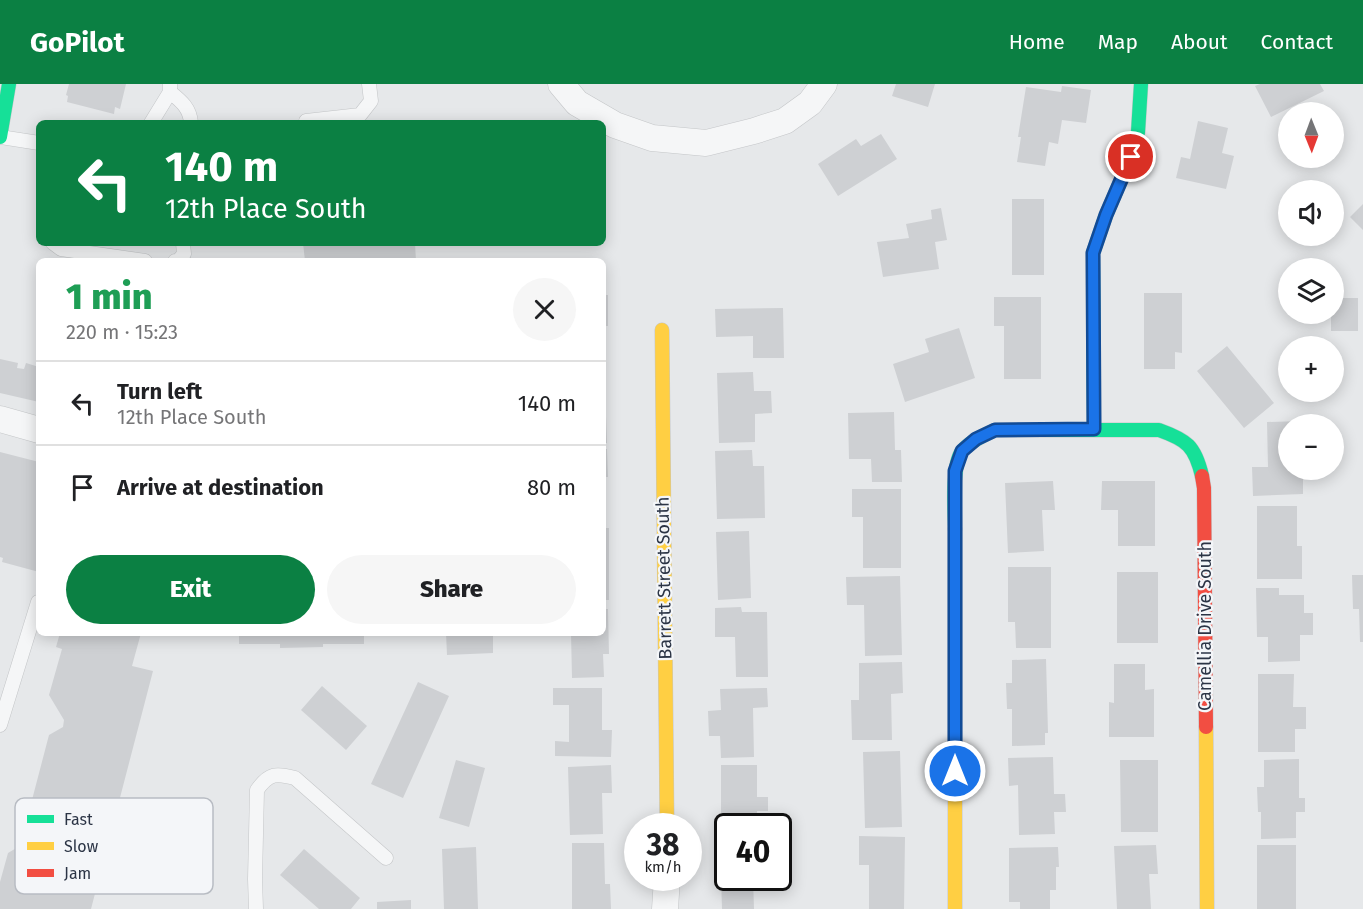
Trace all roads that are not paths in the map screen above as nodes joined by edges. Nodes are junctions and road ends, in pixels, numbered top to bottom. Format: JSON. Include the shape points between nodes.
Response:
{"nodes":[{"id":1,"x":9,"y":84,"type":"edge"},
{"id":2,"x":369,"y":84,"type":"edge"},
{"id":3,"x":561,"y":84,"type":"edge"},
{"id":4,"x":824,"y":84,"type":"edge"},
{"id":5,"x":1140,"y":84,"type":"edge"},
{"id":6,"x":170,"y":88,"type":"edge"},
{"id":7,"x":153,"y":120,"type":"edge"},
{"id":8,"x":191,"y":120,"type":"edge"},
{"id":9,"x":317,"y":120,"type":"edge"},
{"id":10,"x":0,"y":137,"type":"edge"},
{"id":11,"x":36,"y":143,"type":"edge"},
{"id":12,"x":57,"y":246,"type":"edge"},
{"id":13,"x":124,"y":258,"type":"edge"},
{"id":14,"x":662,"y":330,"type":"dead end"},
{"id":15,"x":0,"y":419,"type":"edge"},
{"id":16,"x":36,"y":429,"type":"edge"},
{"id":17,"x":1094,"y":429,"type":"junction"},
{"id":18,"x":36,"y":608,"type":"edge"},
{"id":19,"x":0,"y":725,"type":"edge"},
{"id":20,"x":667,"y":813,"type":"edge"},
{"id":21,"x":386,"y":858,"type":"dead end"},
{"id":22,"x":666,"y":891,"type":"edge"},
{"id":23,"x":256,"y":909,"type":"edge"},
{"id":24,"x":665,"y":909,"type":"edge"},
{"id":25,"x":955,"y":909,"type":"edge"},
{"id":26,"x":1207,"y":909,"type":"edge"}],
"edges":[{"from":1,"to":10,"type":"street"},
{"from":2,"to":9,"type":"lane","via":[[370,101],[360,116]]},
{"from":3,"to":4,"type":"street","via":[[577,103],[615,125],[652,138],[706,143],[785,121],[810,103]]},
{"from":5,"to":17,"type":"street","via":[[1138,132],[1093,253]]},
{"from":6,"to":7,"type":"lane"},
{"from":6,"to":8,"type":"lane","via":[[183,102]]},
{"from":10,"to":11,"type":"lane"},
{"from":12,"to":13,"type":"lane"},
{"from":14,"to":20,"type":"street","name":"Barrett Street South"},
{"from":15,"to":16,"type":"street"},
{"from":17,"to":25,"type":"street","name":"Camellia Drive South","via":[[995,430],[962,451],[955,471]]},
{"from":17,"to":26,"type":"street","name":"Camellia Drive South","via":[[1159,430],[1179,437],[1192,449],[1199,464],[1204,488]]},
{"from":18,"to":19,"type":"lane"},
{"from":21,"to":23,"type":"lane","via":[[295,778],[272,775],[257,790]]},
{"from":22,"to":24,"type":"street"}]}
